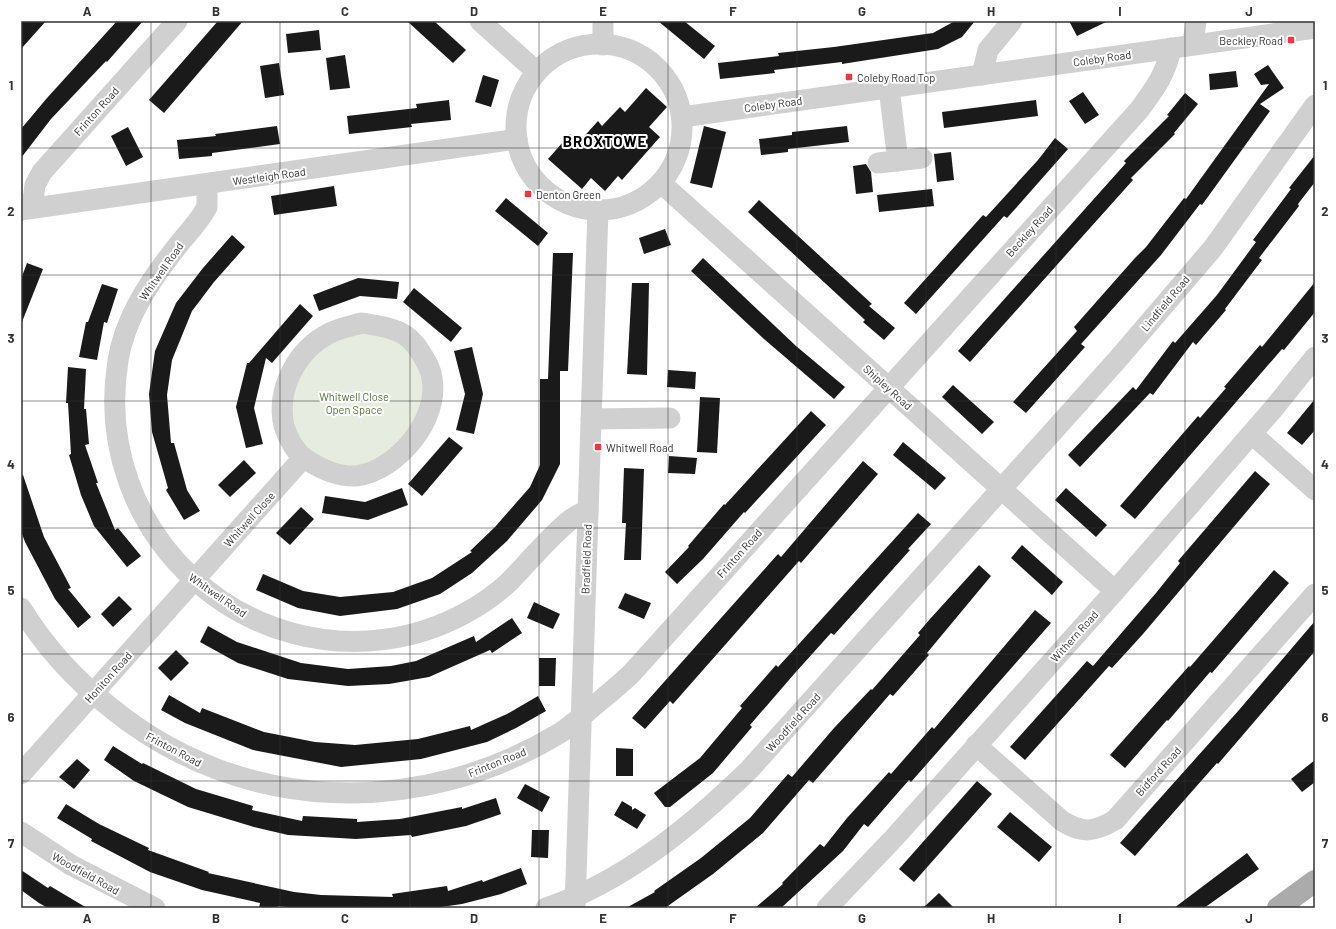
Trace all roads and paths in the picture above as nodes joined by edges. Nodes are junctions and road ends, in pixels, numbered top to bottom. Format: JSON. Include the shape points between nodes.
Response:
{"nodes":[{"id":1,"x":177,"y":21,"type":"edge"},
{"id":2,"x":480,"y":21,"type":"edge"},
{"id":3,"x":603,"y":21,"type":"edge"},
{"id":4,"x":1012,"y":21,"type":"edge"},
{"id":5,"x":1196,"y":21,"type":"edge"},
{"id":6,"x":1315,"y":28,"type":"edge"},
{"id":7,"x":1193,"y":44,"type":"junction"},
{"id":8,"x":603,"y":45,"type":"junction"},
{"id":9,"x":1171,"y":48,"type":"junction"},
{"id":10,"x":537,"y":72,"type":"junction"},
{"id":11,"x":982,"y":75,"type":"junction"},
{"id":12,"x":889,"y":88,"type":"junction"},
{"id":13,"x":1315,"y":105,"type":"edge"},
{"id":14,"x":682,"y":117,"type":"junction"},
{"id":15,"x":517,"y":139,"type":"junction"},
{"id":16,"x":922,"y":158,"type":"dead end"},
{"id":17,"x":662,"y":183,"type":"junction"},
{"id":18,"x":207,"y":185,"type":"junction"},
{"id":19,"x":26,"y":209,"type":"edge"},
{"id":20,"x":598,"y":210,"type":"junction"},
{"id":21,"x":1315,"y":357,"type":"edge"},
{"id":22,"x":888,"y":388,"type":"junction"},
{"id":23,"x":670,"y":418,"type":"dead end"},
{"id":24,"x":591,"y":419,"type":"junction"},
{"id":25,"x":1252,"y":434,"type":"junction"},
{"id":26,"x":303,"y":458,"type":"junction"},
{"id":27,"x":1000,"y":488,"type":"junction"},
{"id":28,"x":1315,"y":490,"type":"edge"},
{"id":29,"x":588,"y":510,"type":"junction"},
{"id":30,"x":194,"y":581,"type":"junction"},
{"id":31,"x":1114,"y":591,"type":"junction"},
{"id":32,"x":1315,"y":594,"type":"edge"},
{"id":33,"x":21,"y":608,"type":"edge"},
{"id":34,"x":93,"y":694,"type":"junction"},
{"id":35,"x":581,"y":716,"type":"junction"},
{"id":36,"x":976,"y":745,"type":"junction"},
{"id":37,"x":21,"y":774,"type":"edge"},
{"id":38,"x":21,"y":832,"type":"edge"},
{"id":39,"x":1315,"y":881,"type":"edge"},
{"id":40,"x":575,"y":903,"type":"edge"},
{"id":41,"x":832,"y":906,"type":"edge"},
{"id":42,"x":155,"y":908,"type":"edge"},
{"id":43,"x":546,"y":908,"type":"edge"},
{"id":44,"x":1278,"y":908,"type":"edge"}],
"edges":[{"from":1,"to":19,"type":"street","name":"Frinton Road","via":[[42,172]]},
{"from":2,"to":10,"type":"street"},
{"from":3,"to":8,"type":"street"},
{"from":4,"to":11,"type":"street","via":[[988,50]]},
{"from":5,"to":7,"type":"street"},
{"from":6,"to":7,"type":"street","name":"Coleby Road"},
{"from":7,"to":9,"type":"street","name":"Coleby Road"},
{"from":8,"to":10,"type":"street","via":[[588,45],[569,50],[550,60]]},
{"from":8,"to":14,"type":"street","via":[[630,50],[655,66],[670,85]]},
{"from":9,"to":11,"type":"street","name":"Coleby Road"},
{"from":9,"to":22,"type":"street","name":"Beckley Road","via":[[1162,77],[1140,109]]},
{"from":10,"to":15,"type":"street","via":[[523,94],[517,115]]},
{"from":11,"to":12,"type":"street","name":"Coleby Road"},
{"from":12,"to":14,"type":"street","name":"Coleby Road"},
{"from":12,"to":16,"type":"street","via":[[888,162]]},
{"from":13,"to":27,"type":"street","name":"Lindfield Road","via":[[1212,248],[1118,359]]},
{"from":14,"to":17,"type":"street","via":[[681,142],[674,163]]},
{"from":15,"to":18,"type":"street","name":"Westleigh Road"},
{"from":15,"to":20,"type":"street","via":[[522,159],[531,176],[554,197],[578,208]]},
{"from":17,"to":20,"type":"street","via":[[648,195],[630,204]]},
{"from":17,"to":22,"type":"street","name":"Shipley Road"},
{"from":18,"to":19,"type":"street","name":"Westleigh Road"},
{"from":18,"to":30,"type":"street","name":"Whitwell Road","via":[[207,207],[144,291],[127,327],[118,361],[115,399],[122,458],[134,498],[168,554]]},
{"from":20,"to":24,"type":"street","name":"Bradfield Road"},
{"from":21,"to":25,"type":"street","name":"Withern Road"},
{"from":22,"to":27,"type":"street","name":"Shipley Road"},
{"from":22,"to":35,"type":"street","name":"Frinton Road","via":[[631,674]]},
{"from":23,"to":24,"type":"street"},
{"from":24,"to":29,"type":"street","name":"Bradfield Road"},
{"from":25,"to":28,"type":"street"},
{"from":25,"to":31,"type":"street","name":"Withern Road"},
{"from":26,"to":26,"type":"street","via":[[288,436],[281,412],[284,388],[289,375],[302,357],[329,333],[362,323],[397,331],[410,340],[428,363],[433,378],[429,415],[407,447],[384,466],[355,476],[323,469]]},
{"from":26,"to":30,"type":"street","name":"Whitwell Close"},
{"from":27,"to":31,"type":"street","name":"Shipley Road"},
{"from":27,"to":40,"type":"street","name":"Woodfield Road","via":[[760,758],[713,805],[670,840]]},
{"from":29,"to":30,"type":"street","name":"Whitwell Road","via":[[570,520],[506,584],[484,602],[441,624],[392,639],[330,642],[277,630],[238,610]]},
{"from":29,"to":35,"type":"street","name":"Bradfield Road"},
{"from":30,"to":34,"type":"street","name":"Honiton Road"},
{"from":31,"to":36,"type":"street","name":"Withern Road"},
{"from":32,"to":36,"type":"street","name":"Bidford Road","via":[[1115,820],[1101,827],[1088,831],[1081,830],[1062,821]]},
{"from":33,"to":34,"type":"street","name":"Frinton Road","via":[[47,646]]},
{"from":34,"to":35,"type":"street","name":"Frinton Road","via":[[134,727],[210,768],[242,779],[275,786],[346,794],[420,787],[481,771],[562,732]]},
{"from":34,"to":37,"type":"street","name":"Honiton Road"},
{"from":35,"to":40,"type":"street","name":"Bradfield Road"},
{"from":36,"to":41,"type":"street","name":"Withern Road"},
{"from":38,"to":42,"type":"street","name":"Woodfield Road","via":[[71,865]]},
{"from":39,"to":44,"type":"main road"},
{"from":40,"to":43,"type":"street","name":"Woodfield Road"}]}
